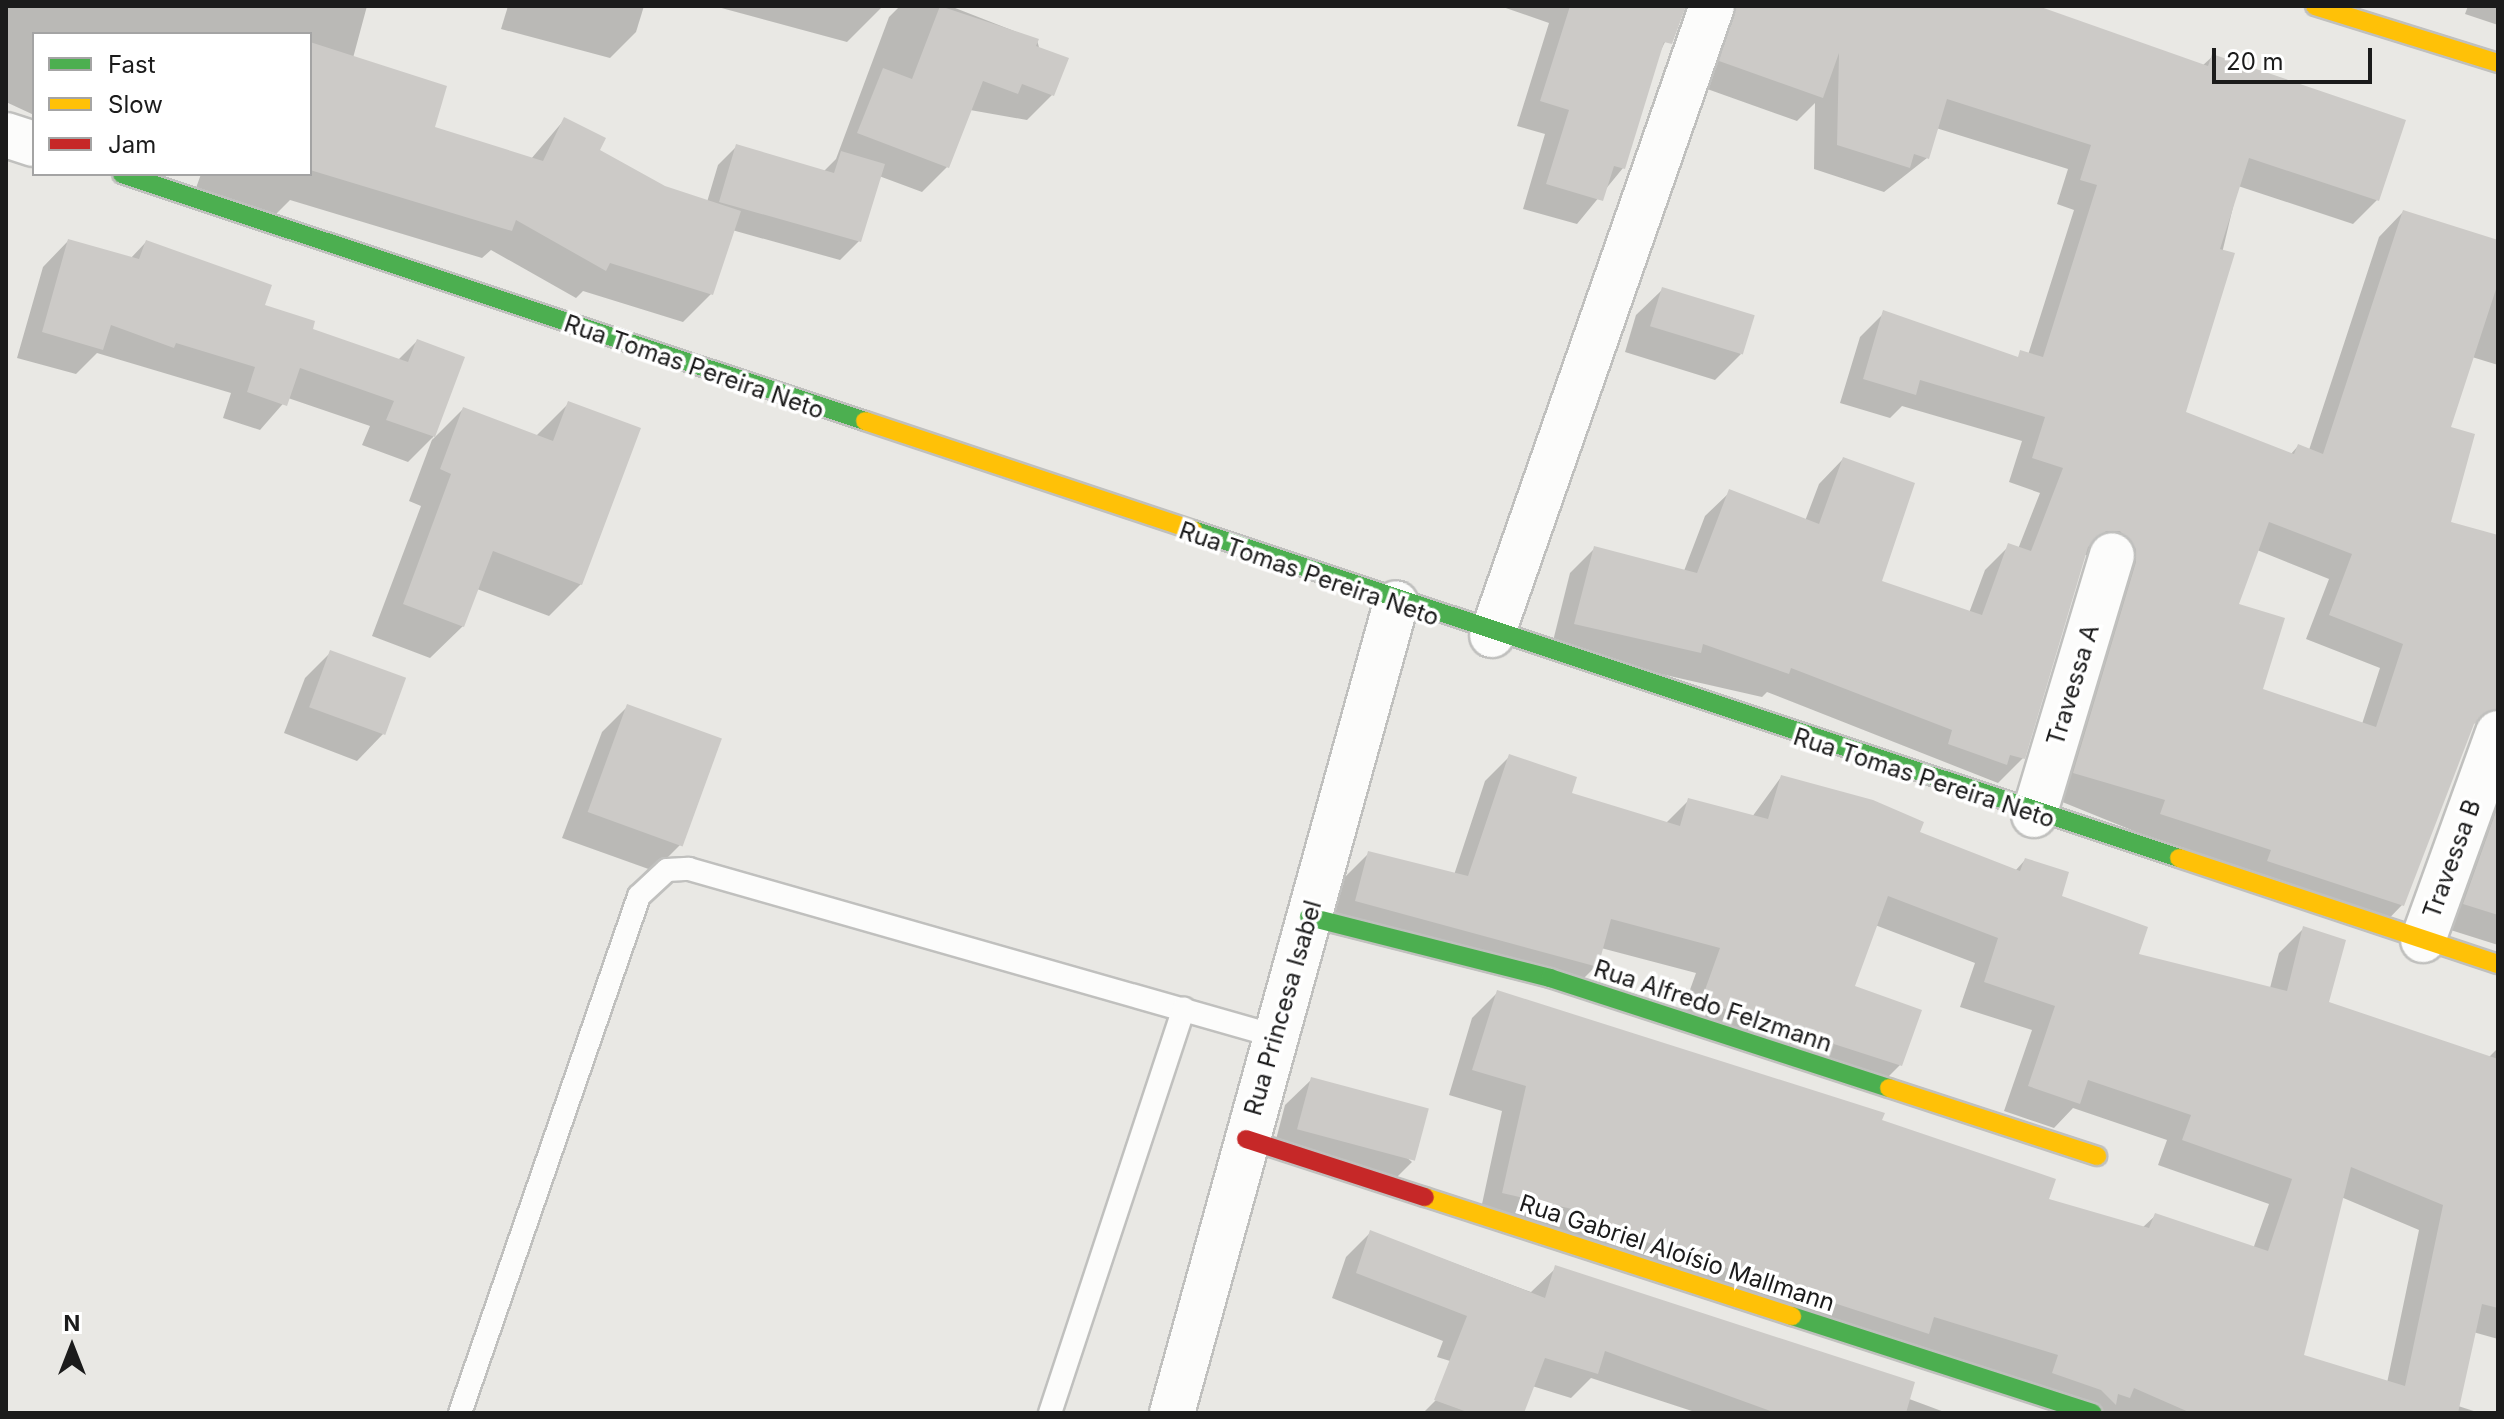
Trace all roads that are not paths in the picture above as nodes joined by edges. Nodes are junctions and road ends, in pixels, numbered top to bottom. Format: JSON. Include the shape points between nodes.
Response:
{"nodes":[{"id":1,"x":1712,"y":6,"type":"edge"},
{"id":2,"x":2315,"y":6,"type":"edge"},
{"id":3,"x":2396,"y":18,"type":"edge"},
{"id":4,"x":2498,"y":63,"type":"edge"},
{"id":5,"x":6,"y":135,"type":"edge"},
{"id":6,"x":32,"y":143,"type":"edge"},
{"id":7,"x":128,"y":176,"type":"edge"},
{"id":8,"x":2112,"y":555,"type":"dead end"},
{"id":9,"x":1396,"y":603,"type":"junction"},
{"id":10,"x":1492,"y":635,"type":"junction"},
{"id":11,"x":2498,"y":733,"type":"edge"},
{"id":12,"x":2034,"y":815,"type":"junction"},
{"id":13,"x":1309,"y":917,"type":"junction"},
{"id":14,"x":2423,"y":940,"type":"junction"},
{"id":15,"x":2498,"y":964,"type":"edge"},
{"id":16,"x":1184,"y":1009,"type":"junction"},
{"id":17,"x":1275,"y":1036,"type":"junction"},
{"id":18,"x":1246,"y":1139,"type":"junction"},
{"id":19,"x":2097,"y":1156,"type":"dead end"},
{"id":20,"x":460,"y":1413,"type":"edge"},
{"id":21,"x":1050,"y":1413,"type":"edge"},
{"id":22,"x":1172,"y":1413,"type":"edge"},
{"id":23,"x":2093,"y":1413,"type":"edge"}],
"edges":[{"from":1,"to":10,"type":"street"},
{"from":2,"to":3,"type":"street"},
{"from":3,"to":4,"type":"street"},
{"from":5,"to":6,"type":"street"},
{"from":7,"to":9,"type":"street","name":"Rua Tomas Pereira Neto"},
{"from":8,"to":12,"type":"street","name":"Travessa A"},
{"from":9,"to":10,"type":"street","name":"Rua Tomas Pereira Neto"},
{"from":9,"to":13,"type":"street","name":"Rua Princesa Isabel"},
{"from":10,"to":12,"type":"street","name":"Rua Tomas Pereira Neto"},
{"from":11,"to":14,"type":"street","name":"Travessa B"},
{"from":12,"to":14,"type":"street","name":"Rua Tomas Pereira Neto"},
{"from":13,"to":17,"type":"street","name":"Rua Princesa Isabel"},
{"from":13,"to":19,"type":"street","name":"Rua Alfredo Felzmann","via":[[1550,978]]},
{"from":14,"to":15,"type":"street","name":"Rua Tomas Pereira Neto"},
{"from":16,"to":17,"type":"lane"},
{"from":16,"to":20,"type":"lane","via":[[689,869],[667,870],[639,896]]},
{"from":16,"to":21,"type":"lane"},
{"from":17,"to":18,"type":"street","name":"Rua Princesa Isabel"},
{"from":18,"to":22,"type":"street","name":"Rua Princesa Isabel"},
{"from":18,"to":23,"type":"street","name":"Rua Gabriel Aloísio Mallmann"}]}
